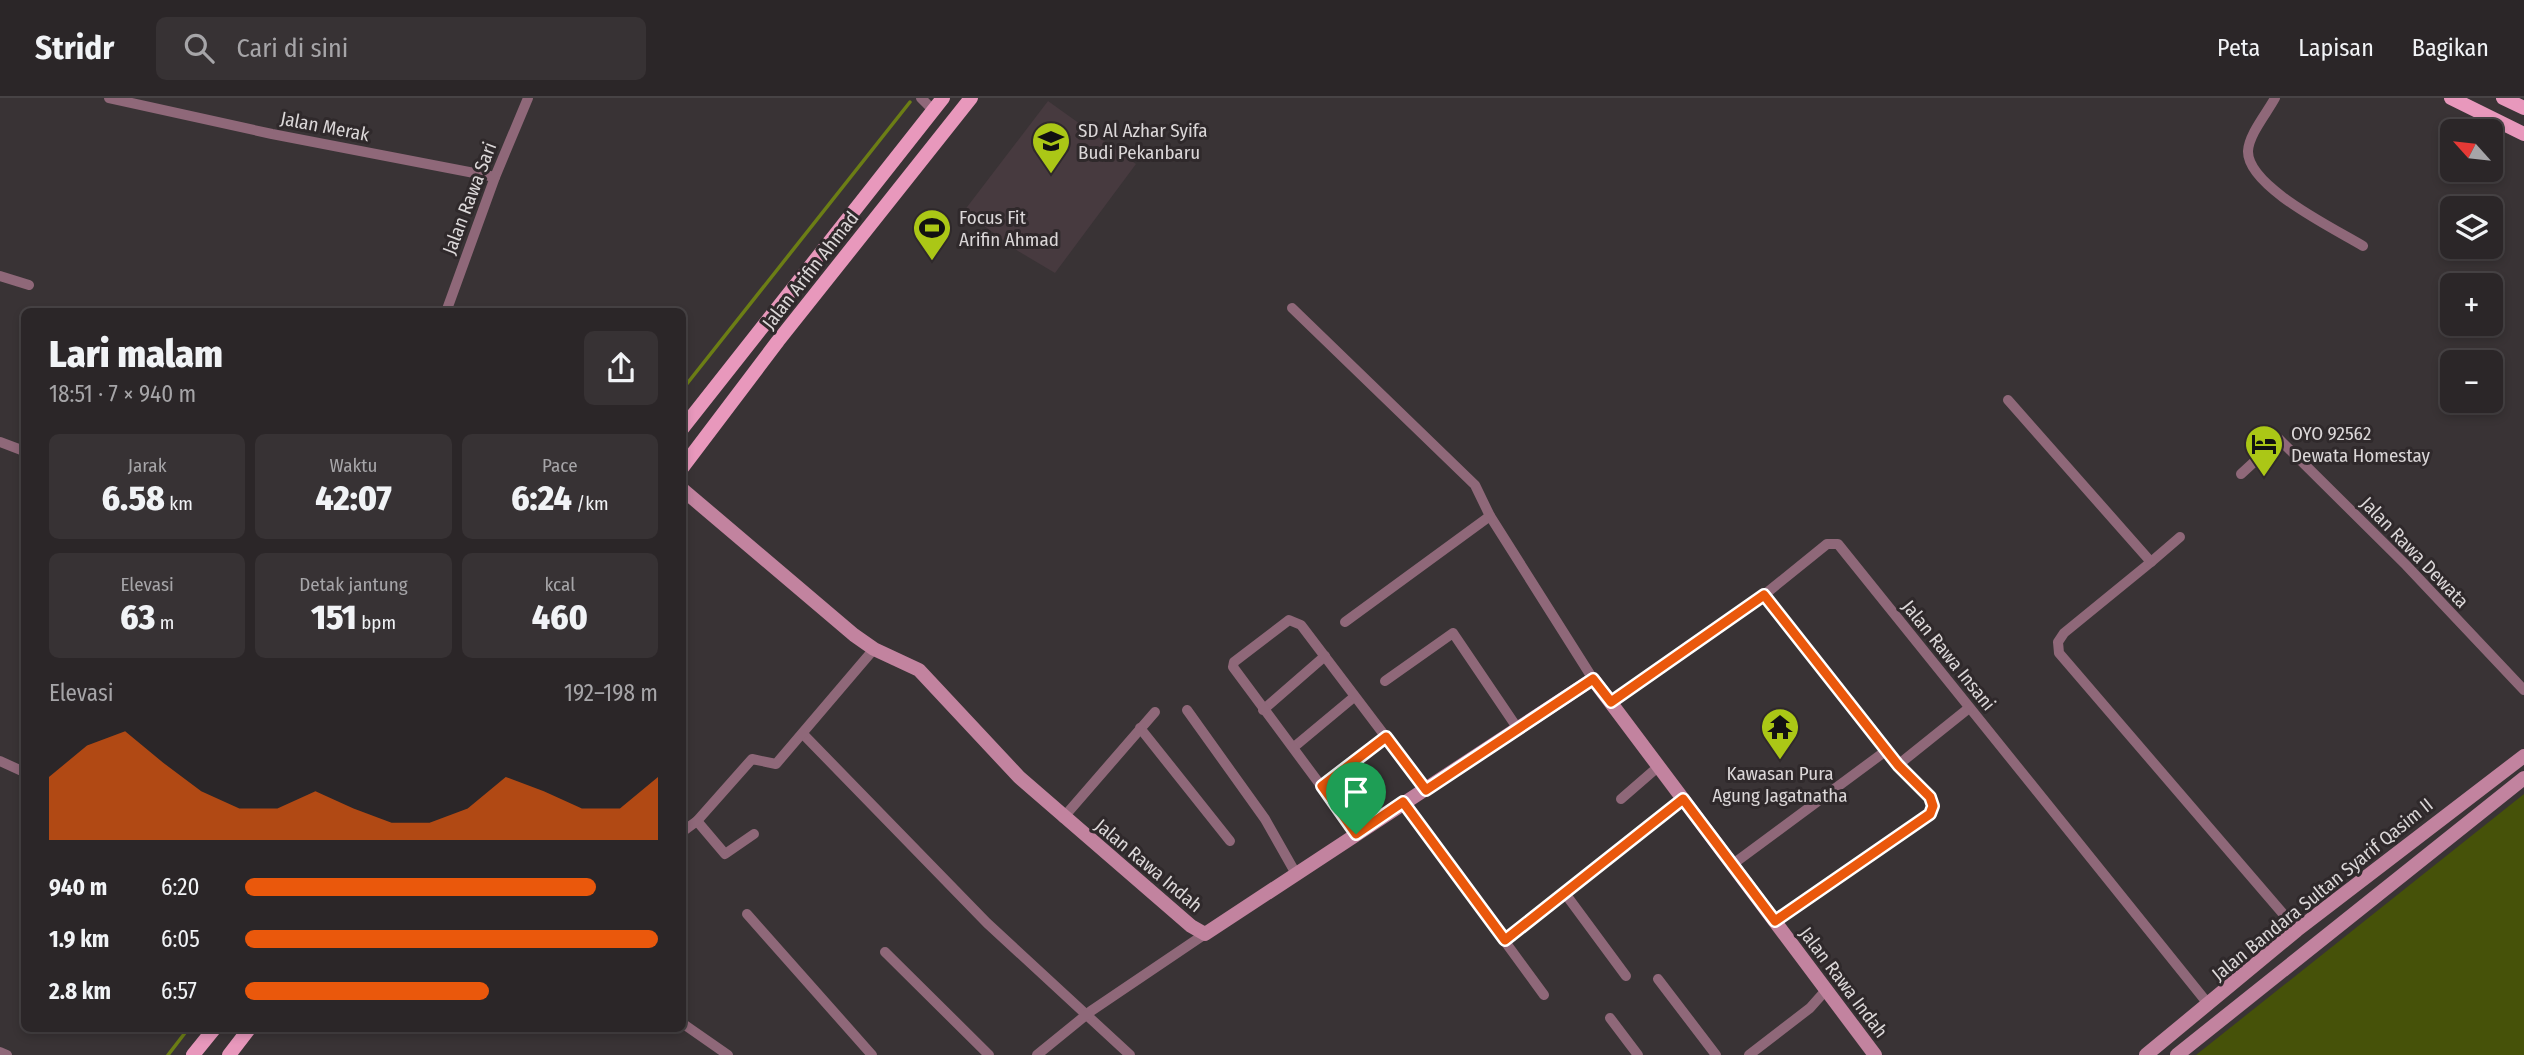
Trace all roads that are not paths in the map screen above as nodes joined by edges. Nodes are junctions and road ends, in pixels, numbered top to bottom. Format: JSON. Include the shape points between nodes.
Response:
{"nodes":[{"id":1,"x":109,"y":98,"type":"edge"},
{"id":2,"x":528,"y":98,"type":"edge"},
{"id":3,"x":921,"y":98,"type":"edge"},
{"id":4,"x":971,"y":98,"type":"edge"},
{"id":5,"x":2275,"y":98,"type":"edge"},
{"id":6,"x":2451,"y":98,"type":"edge"},
{"id":7,"x":2503,"y":98,"type":"edge"},
{"id":8,"x":938,"y":104,"type":"edge"},
{"id":9,"x":2524,"y":108,"type":"edge"},
{"id":10,"x":2524,"y":134,"type":"edge"},
{"id":11,"x":495,"y":177,"type":"junction"},
{"id":12,"x":2363,"y":246,"type":"dead end"},
{"id":13,"x":816,"y":257,"type":"junction"},
{"id":14,"x":833,"y":272,"type":"junction"},
{"id":15,"x":0,"y":276,"type":"edge"},
{"id":16,"x":29,"y":285,"type":"dead end"},
{"id":17,"x":447,"y":308,"type":"edge"},
{"id":18,"x":1292,"y":308,"type":"dead end"},
{"id":19,"x":2008,"y":400,"type":"dead end"},
{"id":20,"x":686,"y":424,"type":"edge"},
{"id":21,"x":0,"y":442,"type":"edge"},
{"id":22,"x":21,"y":450,"type":"edge"},
{"id":23,"x":686,"y":463,"type":"edge"},
{"id":24,"x":2241,"y":474,"type":"dead end"},
{"id":25,"x":686,"y":492,"type":"edge"},
{"id":26,"x":1490,"y":516,"type":"junction"},
{"id":27,"x":2180,"y":537,"type":"dead end"},
{"id":28,"x":2151,"y":562,"type":"junction"},
{"id":29,"x":1764,"y":595,"type":"junction"},
{"id":30,"x":1345,"y":622,"type":"dead end"},
{"id":31,"x":874,"y":649,"type":"junction"},
{"id":32,"x":1325,"y":656,"type":"junction"},
{"id":33,"x":1593,"y":679,"type":"junction"},
{"id":34,"x":1385,"y":681,"type":"dead end"},
{"id":35,"x":2524,"y":690,"type":"edge"},
{"id":36,"x":1354,"y":697,"type":"junction"},
{"id":37,"x":1611,"y":702,"type":"junction"},
{"id":38,"x":1969,"y":708,"type":"junction"},
{"id":39,"x":1187,"y":709,"type":"dead end"},
{"id":40,"x":1263,"y":710,"type":"junction"},
{"id":41,"x":1155,"y":712,"type":"dead end"},
{"id":42,"x":1140,"y":728,"type":"junction"},
{"id":43,"x":1518,"y":729,"type":"junction"},
{"id":44,"x":803,"y":734,"type":"junction"},
{"id":45,"x":1386,"y":737,"type":"junction"},
{"id":46,"x":1294,"y":747,"type":"junction"},
{"id":47,"x":1887,"y":750,"type":"junction"},
{"id":48,"x":2524,"y":756,"type":"edge"},
{"id":49,"x":0,"y":761,"type":"edge"},
{"id":50,"x":1898,"y":765,"type":"junction"},
{"id":51,"x":1659,"y":766,"type":"junction"},
{"id":52,"x":21,"y":771,"type":"edge"},
{"id":53,"x":2524,"y":778,"type":"edge"},
{"id":54,"x":1322,"y":786,"type":"junction"},
{"id":55,"x":1426,"y":790,"type":"junction"},
{"id":56,"x":2472,"y":795,"type":"junction"},
{"id":57,"x":1621,"y":799,"type":"dead end"},
{"id":58,"x":1683,"y":799,"type":"junction"},
{"id":59,"x":1403,"y":802,"type":"junction"},
{"id":60,"x":2485,"y":809,"type":"junction"},
{"id":61,"x":1063,"y":818,"type":"junction"},
{"id":62,"x":697,"y":821,"type":"junction"},
{"id":63,"x":686,"y":829,"type":"edge"},
{"id":64,"x":754,"y":834,"type":"dead end"},
{"id":65,"x":1356,"y":834,"type":"junction"},
{"id":66,"x":1230,"y":841,"type":"dead end"},
{"id":67,"x":1733,"y":864,"type":"junction"},
{"id":68,"x":1295,"y":872,"type":"junction"},
{"id":69,"x":1564,"y":892,"type":"junction"},
{"id":70,"x":747,"y":914,"type":"dead end"},
{"id":71,"x":1775,"y":921,"type":"junction"},
{"id":72,"x":2297,"y":930,"type":"junction"},
{"id":73,"x":1205,"y":934,"type":"junction"},
{"id":74,"x":1505,"y":940,"type":"junction"},
{"id":75,"x":885,"y":953,"type":"dead end"},
{"id":76,"x":1626,"y":976,"type":"dead end"},
{"id":77,"x":1658,"y":979,"type":"dead end"},
{"id":78,"x":1826,"y":990,"type":"junction"},
{"id":79,"x":1544,"y":995,"type":"dead end"},
{"id":80,"x":2209,"y":1004,"type":"junction"},
{"id":81,"x":1086,"y":1015,"type":"junction"},
{"id":82,"x":1610,"y":1018,"type":"dead end"},
{"id":83,"x":686,"y":1026,"type":"edge"},
{"id":84,"x":212,"y":1032,"type":"edge"},
{"id":85,"x":247,"y":1032,"type":"edge"},
{"id":86,"x":0,"y":1052,"type":"edge"},
{"id":87,"x":8,"y":1055,"type":"edge"},
{"id":88,"x":193,"y":1055,"type":"edge"},
{"id":89,"x":229,"y":1055,"type":"edge"},
{"id":90,"x":727,"y":1055,"type":"edge"},
{"id":91,"x":872,"y":1055,"type":"edge"},
{"id":92,"x":989,"y":1055,"type":"edge"},
{"id":93,"x":1037,"y":1055,"type":"edge"},
{"id":94,"x":1130,"y":1055,"type":"edge"},
{"id":95,"x":1638,"y":1055,"type":"edge"},
{"id":96,"x":1716,"y":1055,"type":"edge"},
{"id":97,"x":1749,"y":1055,"type":"edge"},
{"id":98,"x":1875,"y":1055,"type":"edge"},
{"id":99,"x":2146,"y":1055,"type":"edge"},
{"id":100,"x":2177,"y":1055,"type":"edge"}],
"edges":[{"from":1,"to":11,"type":"street","name":"Jalan Merak"},
{"from":2,"to":11,"type":"street","name":"Jalan Rawa Sari"},
{"from":3,"to":8,"type":"street"},
{"from":4,"to":14,"type":"main road","name":"Jalan Arifin Ahmad"},
{"from":5,"to":12,"type":"street","via":[[2250,145],[2253,167],[2287,201]]},
{"from":6,"to":10,"type":"main road"},
{"from":7,"to":9,"type":"main road"},
{"from":8,"to":13,"type":"main road","name":"Jalan Arifin Ahmad"},
{"from":11,"to":17,"type":"street","name":"Jalan Rawa Sari"},
{"from":13,"to":14,"type":"main road"},
{"from":13,"to":20,"type":"main road","name":"Jalan Arifin Ahmad"},
{"from":14,"to":23,"type":"main road","name":"Jalan Arifin Ahmad"},
{"from":15,"to":16,"type":"street"},
{"from":18,"to":26,"type":"street","via":[[1459,468],[1475,485]]},
{"from":19,"to":28,"type":"street"},
{"from":21,"to":22,"type":"street"},
{"from":24,"to":35,"type":"street","name":"Jalan Rawa Dewata","via":[[2279,439]]},
{"from":25,"to":31,"type":"street","name":"Jalan Rawa Indah"},
{"from":26,"to":30,"type":"street"},
{"from":26,"to":33,"type":"street"},
{"from":27,"to":28,"type":"street"},
{"from":28,"to":72,"type":"street","via":[[2064,633],[2058,642],[2059,653]]},
{"from":29,"to":37,"type":"street","name":"Jalan Rawa Insani"},
{"from":29,"to":38,"type":"street","name":"Jalan Rawa Insani","via":[[1827,544],[1838,544]]},
{"from":29,"to":47,"type":"street"},
{"from":31,"to":44,"type":"street"},
{"from":31,"to":61,"type":"street","name":"Jalan Rawa Indah","via":[[919,670],[998,757]]},
{"from":32,"to":36,"type":"street"},
{"from":32,"to":40,"type":"street"},
{"from":32,"to":40,"type":"street","via":[[1301,625],[1289,620],[1234,662]]},
{"from":33,"to":37,"type":"street","name":"Jalan Rawa Indah"},
{"from":33,"to":43,"type":"street","name":"Jalan Rawa Indah"},
{"from":34,"to":43,"type":"street","via":[[1453,633]]},
{"from":36,"to":45,"type":"street"},
{"from":36,"to":46,"type":"street"},
{"from":37,"to":51,"type":"street","name":"Jalan Rawa Indah"},
{"from":38,"to":50,"type":"street"},
{"from":38,"to":80,"type":"street","name":"Jalan Rawa Insani"},
{"from":39,"to":68,"type":"street","via":[[1265,818]]},
{"from":40,"to":46,"type":"street"},
{"from":41,"to":42,"type":"street"},
{"from":42,"to":61,"type":"street"},
{"from":42,"to":66,"type":"street"},
{"from":43,"to":55,"type":"street","name":"Jalan Rawa Indah"},
{"from":44,"to":62,"type":"street","via":[[775,765],[752,760]]},
{"from":44,"to":81,"type":"street","via":[[987,923]]},
{"from":45,"to":54,"type":"street"},
{"from":45,"to":55,"type":"street"},
{"from":46,"to":54,"type":"street"},
{"from":47,"to":50,"type":"street"},
{"from":47,"to":67,"type":"street"},
{"from":48,"to":56,"type":"street","name":"Jalan Bandara Sultan Syarif Qasim II"},
{"from":49,"to":52,"type":"street"},
{"from":50,"to":71,"type":"street","via":[[1930,797],[1930,814]]},
{"from":51,"to":57,"type":"street"},
{"from":51,"to":58,"type":"street","name":"Jalan Rawa Indah"},
{"from":53,"to":60,"type":"street","name":"Jalan Bandara Sultan Syarif Qasim II"},
{"from":54,"to":65,"type":"street"},
{"from":55,"to":59,"type":"street","name":"Jalan Rawa Indah"},
{"from":56,"to":60,"type":"street"},
{"from":56,"to":72,"type":"street","name":"Jalan Bandara Sultan Syarif Qasim II"},
{"from":58,"to":67,"type":"street","name":"Jalan Rawa Indah"},
{"from":58,"to":69,"type":"street"},
{"from":59,"to":65,"type":"street","name":"Jalan Rawa Indah"},
{"from":59,"to":74,"type":"street"},
{"from":60,"to":100,"type":"street","name":"Jalan Bandara Sultan Syarif Qasim II"},
{"from":61,"to":73,"type":"street","name":"Jalan Rawa Indah"},
{"from":62,"to":63,"type":"street"},
{"from":62,"to":64,"type":"street","via":[[725,854]]},
{"from":65,"to":68,"type":"street","name":"Jalan Rawa Indah"},
{"from":67,"to":71,"type":"street","name":"Jalan Rawa Indah"},
{"from":68,"to":73,"type":"street","name":"Jalan Rawa Indah"},
{"from":69,"to":74,"type":"street"},
{"from":69,"to":76,"type":"street"},
{"from":70,"to":91,"type":"street"},
{"from":71,"to":78,"type":"street","name":"Jalan Rawa Indah"},
{"from":72,"to":80,"type":"street","name":"Jalan Bandara Sultan Syarif Qasim II"},
{"from":73,"to":81,"type":"street"},
{"from":74,"to":79,"type":"street"},
{"from":75,"to":92,"type":"street"},
{"from":77,"to":96,"type":"street"},
{"from":78,"to":97,"type":"street"},
{"from":78,"to":98,"type":"street","name":"Jalan Rawa Indah"},
{"from":80,"to":99,"type":"street","name":"Jalan Bandara Sultan Syarif Qasim II"},
{"from":81,"to":93,"type":"street"},
{"from":81,"to":94,"type":"street"},
{"from":82,"to":95,"type":"street"},
{"from":83,"to":90,"type":"street"},
{"from":84,"to":88,"type":"main road"},
{"from":85,"to":89,"type":"main road"},
{"from":86,"to":87,"type":"street"}]}
